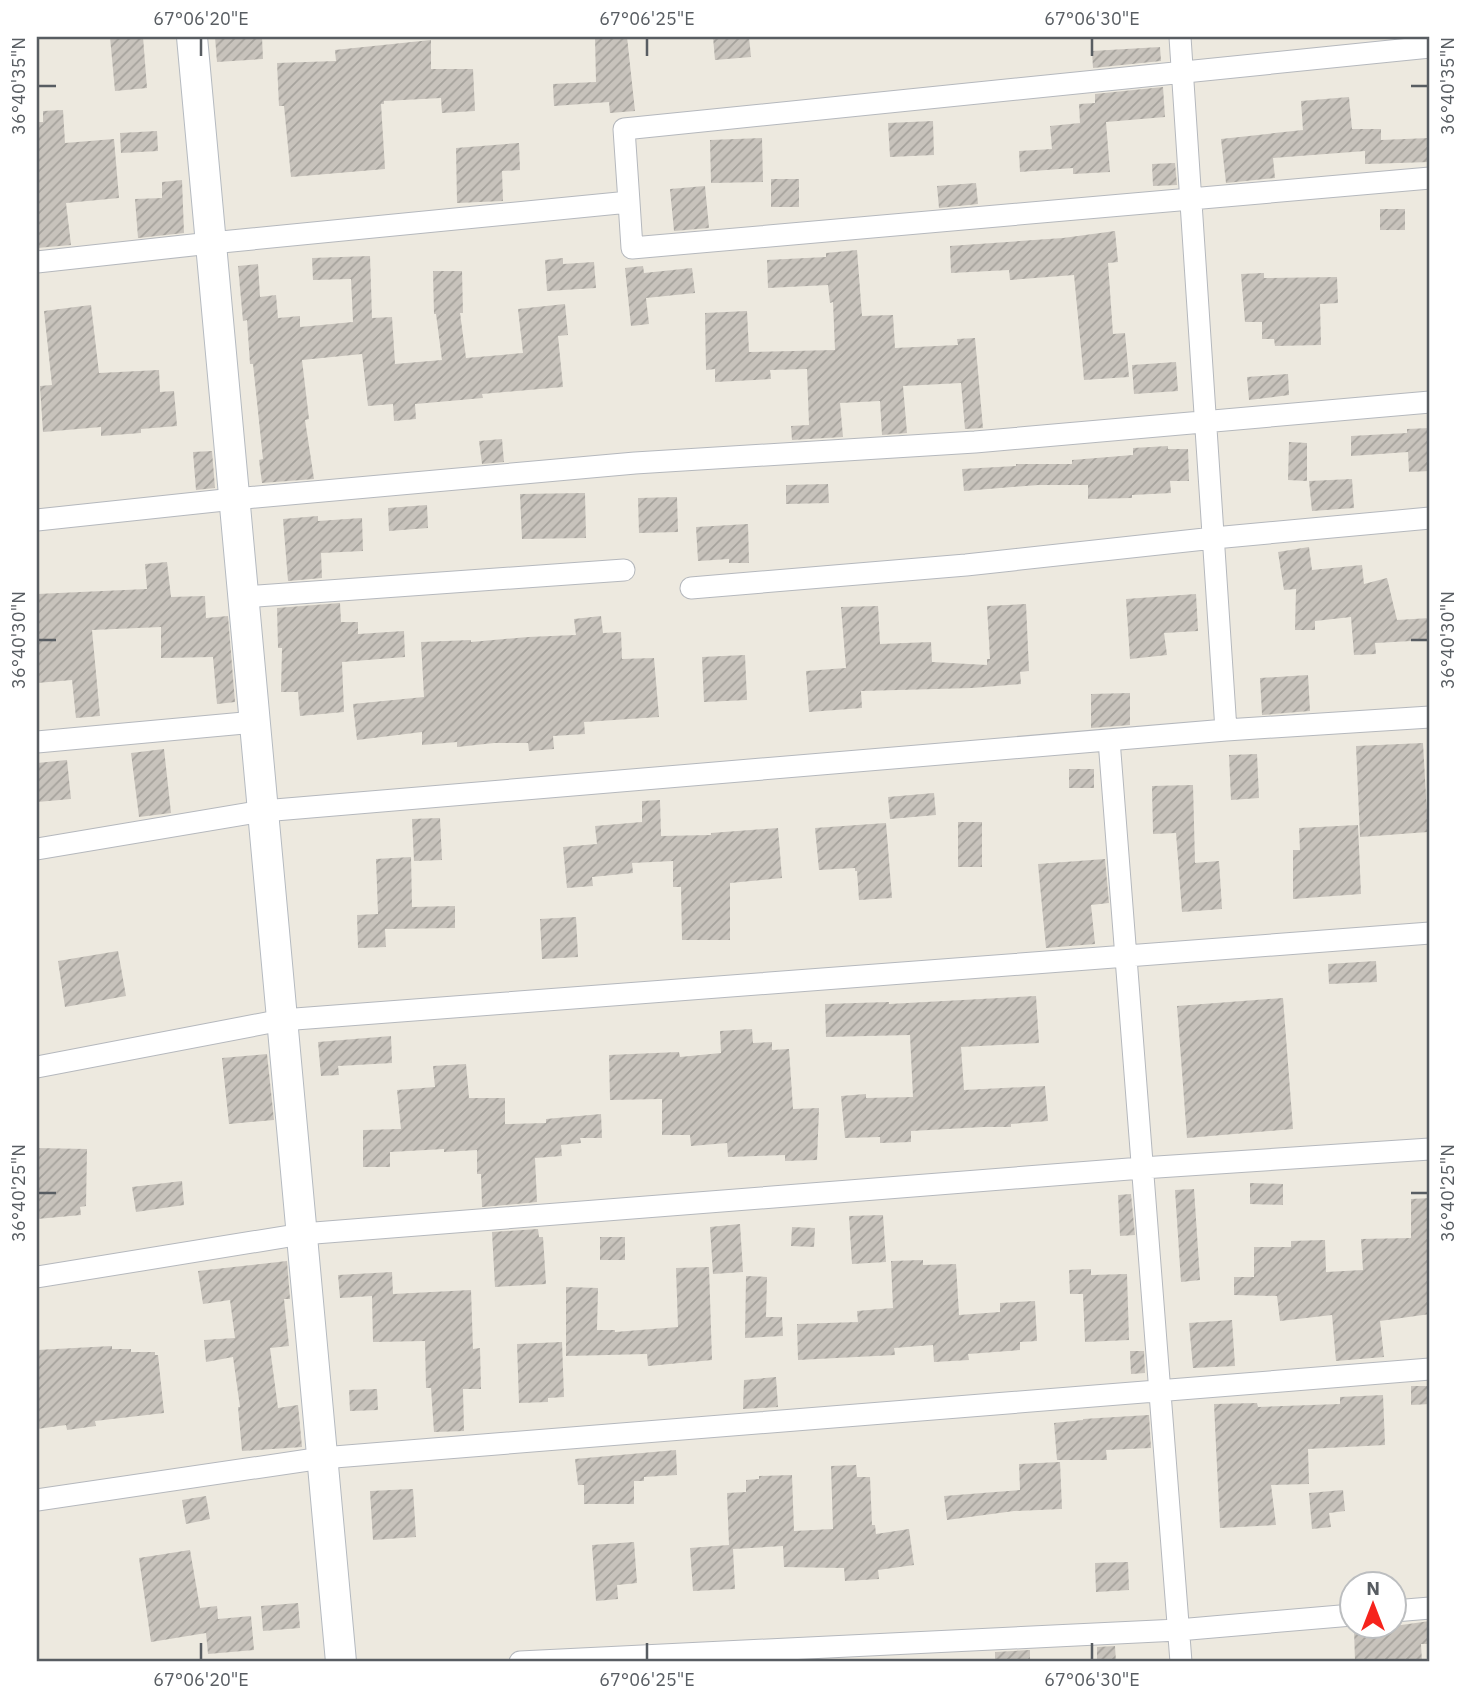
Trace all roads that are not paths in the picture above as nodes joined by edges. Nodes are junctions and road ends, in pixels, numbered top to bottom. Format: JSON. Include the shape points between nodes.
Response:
{"nodes":[{"id":1,"x":192,"y":37,"type":"edge"},
{"id":2,"x":1180,"y":37,"type":"edge"},
{"id":3,"x":1430,"y":47,"type":"edge"},
{"id":4,"x":1182,"y":72,"type":"junction"},
{"id":5,"x":1430,"y":178,"type":"edge"},
{"id":6,"x":1191,"y":200,"type":"junction"},
{"id":7,"x":629,"y":202,"type":"junction"},
{"id":8,"x":211,"y":243,"type":"junction"},
{"id":9,"x":37,"y":262,"type":"edge"},
{"id":10,"x":1430,"y":402,"type":"edge"},
{"id":11,"x":1206,"y":422,"type":"junction"},
{"id":12,"x":234,"y":499,"type":"junction"},
{"id":13,"x":1430,"y":518,"type":"edge"},
{"id":14,"x":37,"y":520,"type":"edge"},
{"id":15,"x":1214,"y":538,"type":"junction"},
{"id":16,"x":624,"y":570,"type":"dead end"},
{"id":17,"x":691,"y":588,"type":"dead end"},
{"id":18,"x":243,"y":597,"type":"junction"},
{"id":19,"x":1430,"y":717,"type":"edge"},
{"id":20,"x":255,"y":722,"type":"junction"},
{"id":21,"x":1226,"y":730,"type":"junction"},
{"id":22,"x":1109,"y":740,"type":"junction"},
{"id":23,"x":37,"y":743,"type":"edge"},
{"id":24,"x":263,"y":811,"type":"junction"},
{"id":25,"x":37,"y":849,"type":"edge"},
{"id":26,"x":1430,"y":933,"type":"edge"},
{"id":27,"x":1126,"y":955,"type":"junction"},
{"id":28,"x":282,"y":1020,"type":"junction"},
{"id":29,"x":37,"y":1067,"type":"edge"},
{"id":30,"x":1430,"y":1149,"type":"edge"},
{"id":31,"x":1142,"y":1168,"type":"junction"},
{"id":32,"x":302,"y":1234,"type":"junction"},
{"id":33,"x":37,"y":1277,"type":"edge"},
{"id":34,"x":1430,"y":1369,"type":"edge"},
{"id":35,"x":1160,"y":1390,"type":"junction"},
{"id":36,"x":322,"y":1458,"type":"junction"},
{"id":37,"x":37,"y":1500,"type":"edge"},
{"id":38,"x":1430,"y":1608,"type":"edge"},
{"id":39,"x":1408,"y":1610,"type":"edge"},
{"id":40,"x":1338,"y":1616,"type":"edge"},
{"id":41,"x":1178,"y":1630,"type":"junction"},
{"id":42,"x":341,"y":1662,"type":"edge"},
{"id":43,"x":520,"y":1662,"type":"edge"},
{"id":44,"x":1181,"y":1662,"type":"edge"}],
"edges":[{"from":1,"to":8,"type":"street"},
{"from":2,"to":4,"type":"street"},
{"from":3,"to":4,"type":"street"},
{"from":4,"to":6,"type":"street"},
{"from":4,"to":7,"type":"street","via":[[624,129]]},
{"from":5,"to":6,"type":"street"},
{"from":6,"to":7,"type":"street","via":[[632,248]]},
{"from":6,"to":11,"type":"street"},
{"from":7,"to":8,"type":"street"},
{"from":8,"to":9,"type":"street"},
{"from":8,"to":12,"type":"street"},
{"from":10,"to":11,"type":"street"},
{"from":11,"to":12,"type":"street","via":[[635,463]]},
{"from":11,"to":15,"type":"street"},
{"from":12,"to":14,"type":"street"},
{"from":12,"to":18,"type":"street"},
{"from":13,"to":15,"type":"street"},
{"from":15,"to":17,"type":"street"},
{"from":15,"to":21,"type":"street"},
{"from":16,"to":18,"type":"street"},
{"from":18,"to":20,"type":"street"},
{"from":19,"to":21,"type":"street"},
{"from":20,"to":23,"type":"street"},
{"from":20,"to":24,"type":"street"},
{"from":21,"to":22,"type":"street"},
{"from":22,"to":24,"type":"street"},
{"from":22,"to":27,"type":"street"},
{"from":24,"to":25,"type":"street"},
{"from":24,"to":28,"type":"street"},
{"from":26,"to":27,"type":"street"},
{"from":27,"to":28,"type":"street"},
{"from":27,"to":31,"type":"street"},
{"from":28,"to":29,"type":"street"},
{"from":28,"to":32,"type":"street"},
{"from":30,"to":31,"type":"street"},
{"from":31,"to":32,"type":"street"},
{"from":31,"to":35,"type":"street"},
{"from":32,"to":33,"type":"street"},
{"from":32,"to":36,"type":"street"},
{"from":34,"to":35,"type":"street"},
{"from":35,"to":36,"type":"street"},
{"from":35,"to":41,"type":"street"},
{"from":36,"to":37,"type":"street"},
{"from":36,"to":42,"type":"street"},
{"from":38,"to":39,"type":"street"},
{"from":40,"to":41,"type":"street"},
{"from":41,"to":43,"type":"street"},
{"from":41,"to":44,"type":"street"}]}
